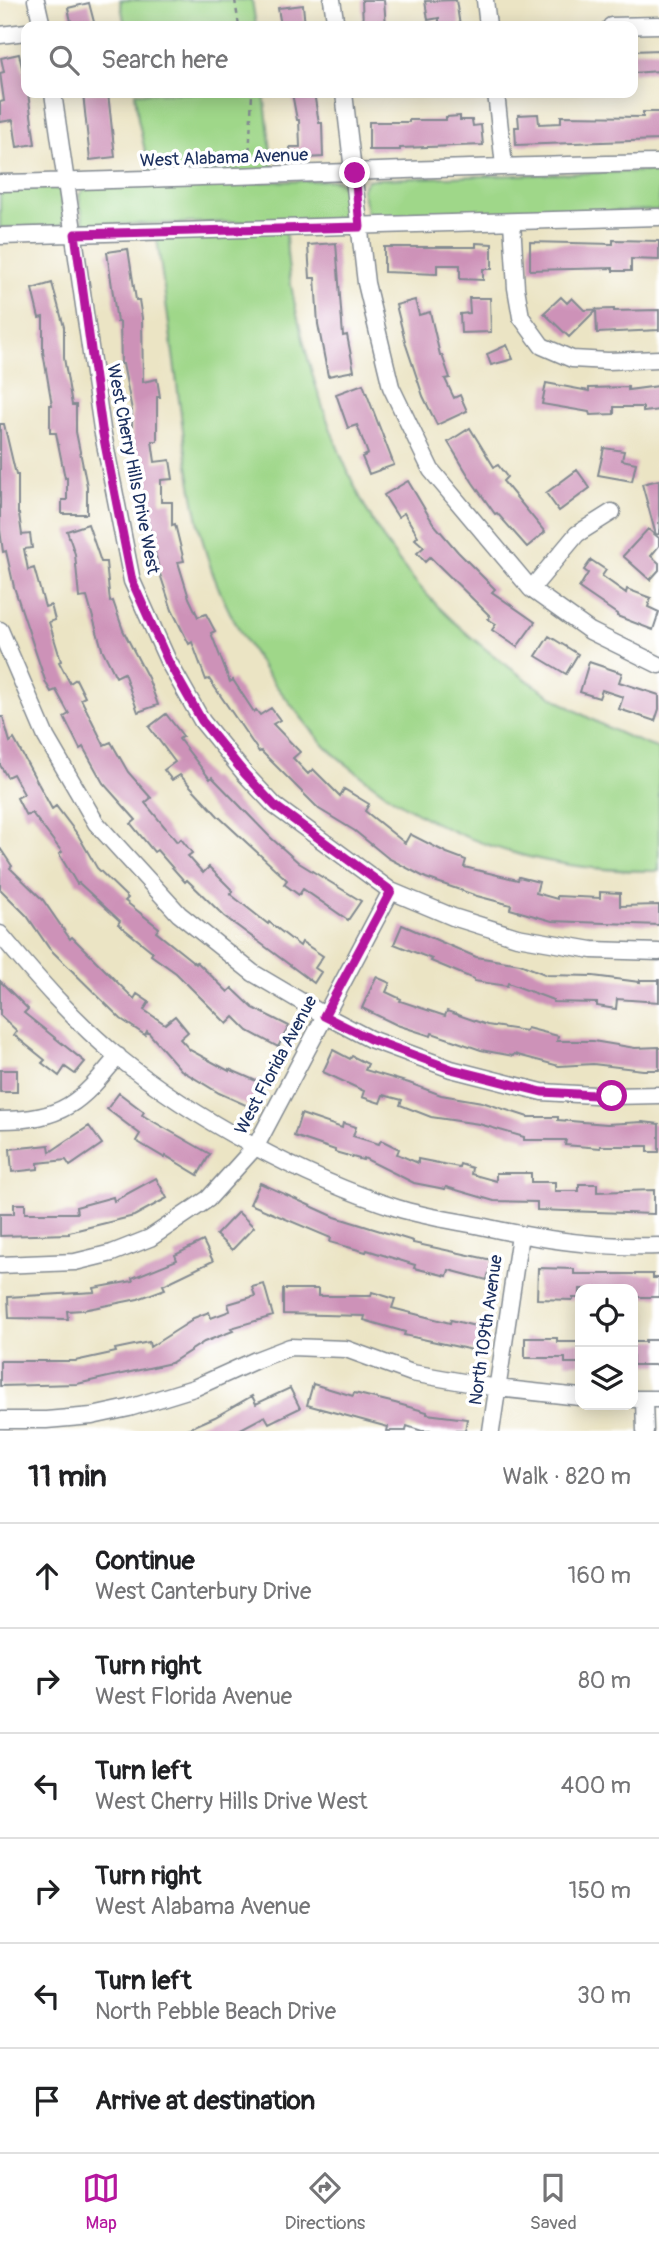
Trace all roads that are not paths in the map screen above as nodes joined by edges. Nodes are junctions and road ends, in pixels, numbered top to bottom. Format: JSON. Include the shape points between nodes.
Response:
{"nodes":[{"id":1,"x":36,"y":0,"type":"edge"},
{"id":2,"x":332,"y":0,"type":"edge"},
{"id":3,"x":485,"y":0,"type":"edge"},
{"id":4,"x":41,"y":21,"type":"edge"},
{"id":5,"x":335,"y":21,"type":"edge"},
{"id":6,"x":487,"y":21,"type":"edge"},
{"id":7,"x":638,"y":25,"type":"edge"},
{"id":8,"x":659,"y":25,"type":"edge"},
{"id":9,"x":21,"y":33,"type":"edge"},
{"id":10,"x":0,"y":36,"type":"edge"},
{"id":11,"x":54,"y":98,"type":"edge"},
{"id":12,"x":345,"y":98,"type":"edge"},
{"id":13,"x":497,"y":98,"type":"edge"},
{"id":14,"x":659,"y":163,"type":"edge"},
{"id":15,"x":504,"y":166,"type":"junction"},
{"id":16,"x":355,"y":173,"type":"junction"},
{"id":17,"x":67,"y":181,"type":"junction"},
{"id":18,"x":0,"y":183,"type":"edge"},
{"id":19,"x":659,"y":217,"type":"edge"},
{"id":20,"x":512,"y":222,"type":"junction"},
{"id":21,"x":360,"y":227,"type":"junction"},
{"id":22,"x":75,"y":234,"type":"junction"},
{"id":23,"x":0,"y":236,"type":"edge"},
{"id":24,"x":659,"y":359,"type":"edge"},
{"id":25,"x":612,"y":512,"type":"dead end"},
{"id":26,"x":531,"y":589,"type":"junction"},
{"id":27,"x":0,"y":630,"type":"edge"},
{"id":28,"x":659,"y":664,"type":"edge"},
{"id":29,"x":391,"y":891,"type":"junction"},
{"id":30,"x":0,"y":934,"type":"edge"},
{"id":31,"x":659,"y":952,"type":"edge"},
{"id":32,"x":324,"y":1016,"type":"junction"},
{"id":33,"x":118,"y":1056,"type":"junction"},
{"id":34,"x":659,"y":1095,"type":"edge"},
{"id":35,"x":0,"y":1120,"type":"edge"},
{"id":36,"x":256,"y":1146,"type":"junction"},
{"id":37,"x":520,"y":1235,"type":"junction"},
{"id":38,"x":659,"y":1245,"type":"edge"},
{"id":39,"x":0,"y":1265,"type":"edge"},
{"id":40,"x":497,"y":1388,"type":"junction"},
{"id":41,"x":575,"y":1396,"type":"edge"},
{"id":42,"x":645,"y":1399,"type":"edge"},
{"id":43,"x":0,"y":1420,"type":"edge"},
{"id":44,"x":46,"y":1426,"type":"edge"},
{"id":45,"x":491,"y":1431,"type":"edge"},
{"id":46,"x":645,"y":1431,"type":"edge"}],
"edges":[{"from":1,"to":4,"type":"street"},
{"from":2,"to":5,"type":"street"},
{"from":3,"to":6,"type":"street"},
{"from":7,"to":8,"type":"street"},
{"from":9,"to":10,"type":"street"},
{"from":11,"to":17,"type":"street","name":"West Cherry Hills Drive West"},
{"from":12,"to":16,"type":"street"},
{"from":13,"to":15,"type":"street"},
{"from":14,"to":15,"type":"street","name":"West Alabama Avenue"},
{"from":15,"to":16,"type":"street","name":"West Alabama Avenue"},
{"from":16,"to":17,"type":"street","name":"West Alabama Avenue"},
{"from":16,"to":21,"type":"street"},
{"from":17,"to":18,"type":"street","name":"West Alabama Avenue"},
{"from":17,"to":22,"type":"street","name":"West Cherry Hills Drive West"},
{"from":19,"to":20,"type":"street"},
{"from":20,"to":21,"type":"street"},
{"from":20,"to":24,"type":"street","via":[[521,317],[542,346],[572,359]]},
{"from":21,"to":22,"type":"street"},
{"from":21,"to":26,"type":"street","via":[[366,283],[391,387],[431,470]]},
{"from":22,"to":23,"type":"street"},
{"from":22,"to":29,"type":"street","name":"West Cherry Hills Drive West","via":[[102,429],[132,581],[168,661],[202,721],[275,806]]},
{"from":25,"to":26,"type":"street","via":[[577,534]]},
{"from":26,"to":28,"type":"street","via":[[590,631]]},
{"from":27,"to":32,"type":"street","via":[[46,737],[96,823],[179,914],[253,973]]},
{"from":29,"to":31,"type":"street","name":"West Cherry Hills Drive West","via":[[517,937],[592,950]]},
{"from":29,"to":32,"type":"street","name":"West Florida Avenue"},
{"from":30,"to":33,"type":"street","via":[[47,988]]},
{"from":32,"to":34,"type":"street","via":[[370,1039],[451,1069],[542,1092]]},
{"from":32,"to":36,"type":"street","name":"West Florida Avenue"},
{"from":33,"to":35,"type":"street","via":[[87,1094],[70,1106],[43,1116]]},
{"from":33,"to":36,"type":"street","via":[[186,1106]]},
{"from":36,"to":37,"type":"street","via":[[324,1182],[399,1209]]},
{"from":36,"to":39,"type":"street","name":"West Florida Avenue","via":[[208,1199],[150,1238],[113,1254],[75,1262]]},
{"from":37,"to":38,"type":"street","via":[[615,1247]]},
{"from":37,"to":40,"type":"street","name":"North 109th Avenue"},
{"from":40,"to":41,"type":"street"},
{"from":40,"to":44,"type":"street","via":[[412,1373],[346,1349],[290,1347],[194,1388]]},
{"from":40,"to":45,"type":"street","name":"North 109th Avenue"},
{"from":42,"to":46,"type":"street"},
{"from":43,"to":44,"type":"street"}]}
